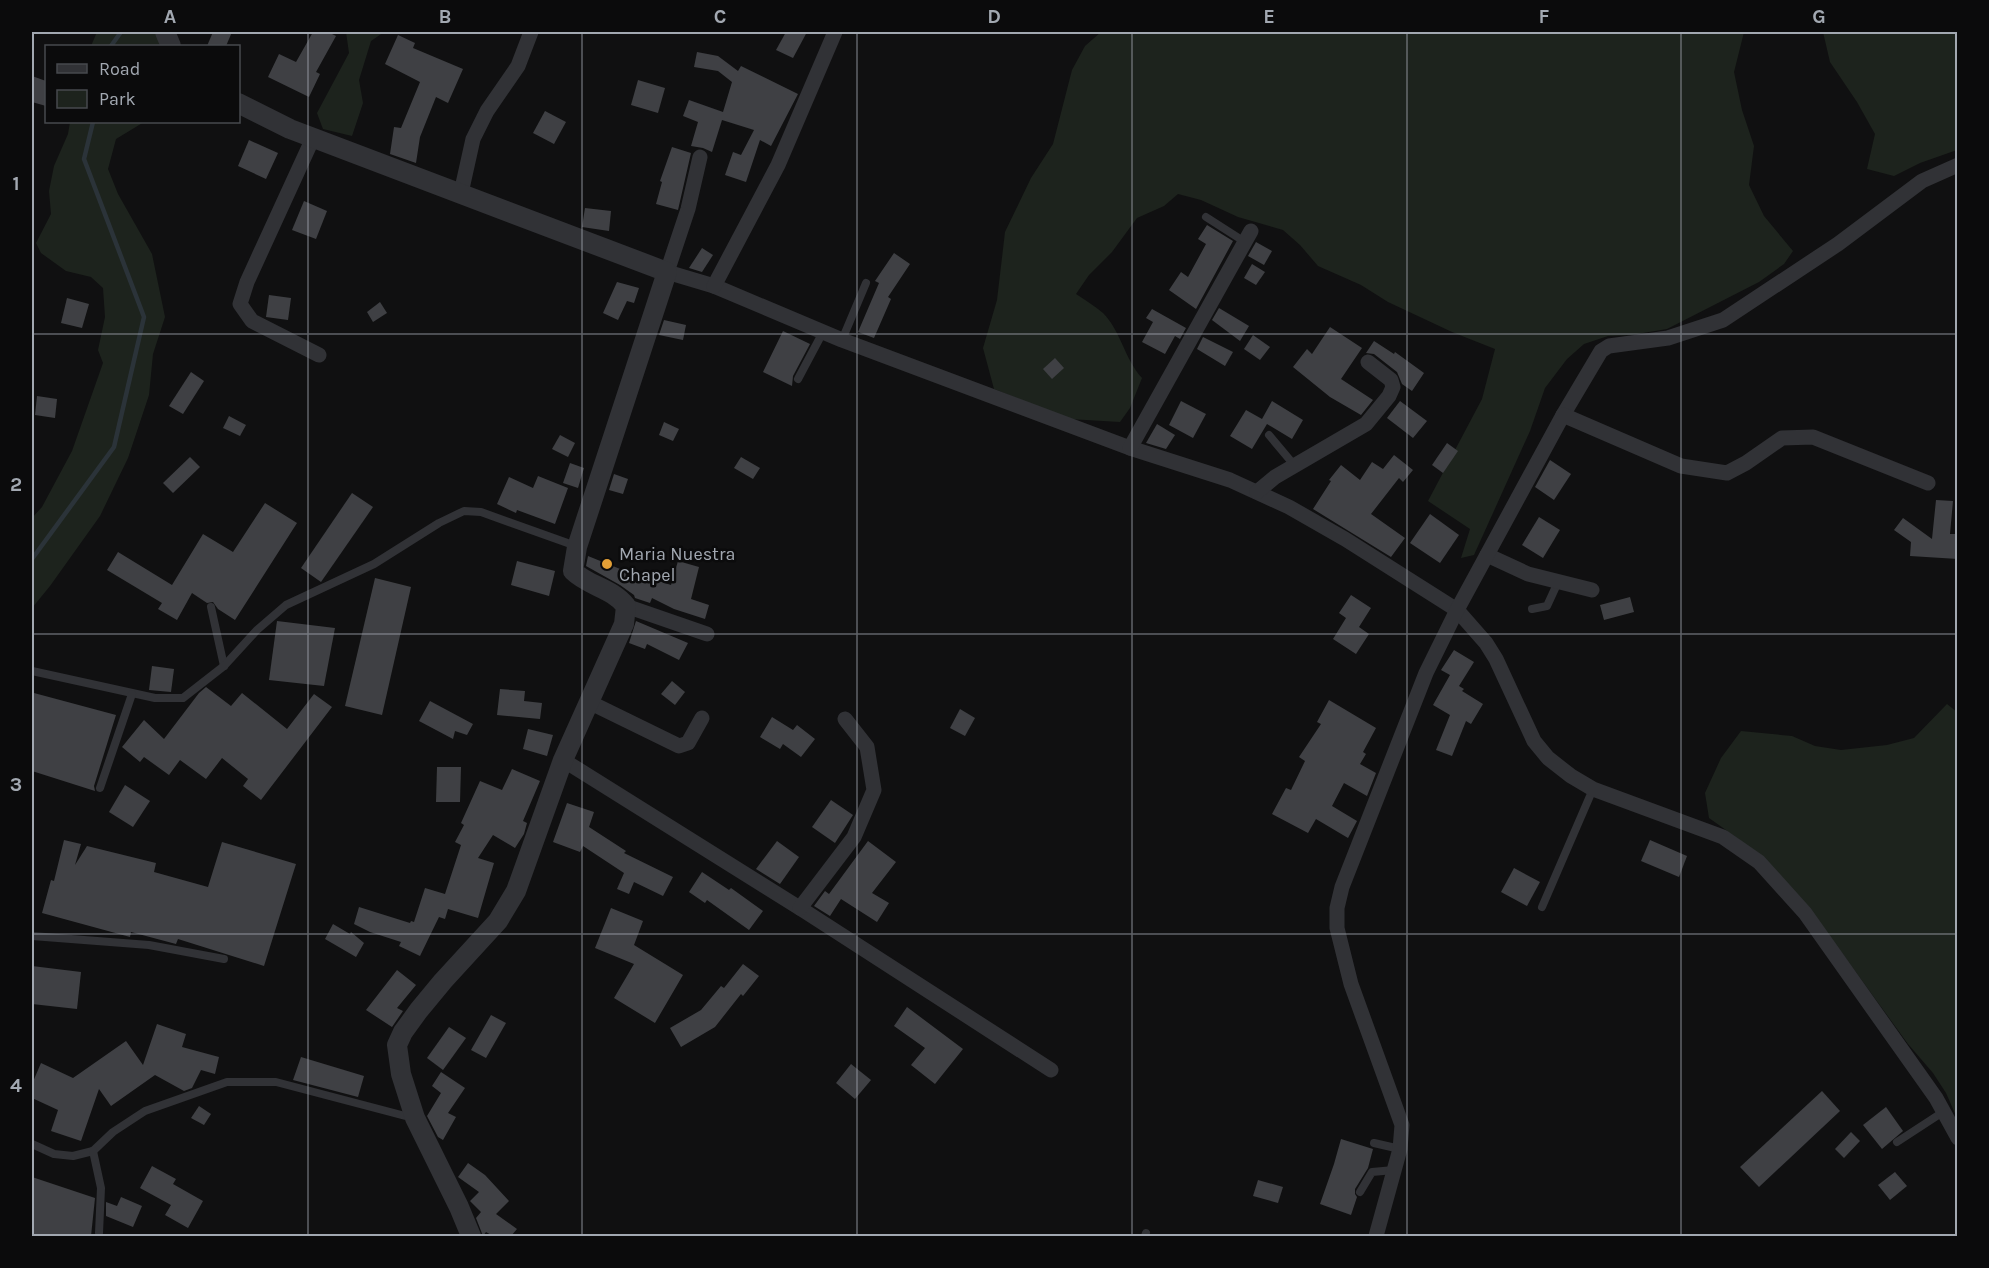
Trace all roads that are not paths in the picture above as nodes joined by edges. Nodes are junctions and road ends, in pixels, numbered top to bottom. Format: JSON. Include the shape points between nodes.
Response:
{"nodes":[{"id":1,"x":531,"y":32,"type":"edge"},
{"id":2,"x":835,"y":32,"type":"edge"},
{"id":3,"x":240,"y":104,"type":"edge"},
{"id":4,"x":313,"y":138,"type":"junction"},
{"id":5,"x":700,"y":157,"type":"dead end"},
{"id":6,"x":1958,"y":165,"type":"edge"},
{"id":7,"x":461,"y":193,"type":"junction"},
{"id":8,"x":1206,"y":217,"type":"dead end"},
{"id":9,"x":1248,"y":236,"type":"joint"},
{"id":10,"x":667,"y":272,"type":"junction"},
{"id":11,"x":866,"y":283,"type":"dead end"},
{"id":12,"x":714,"y":286,"type":"junction"},
{"id":13,"x":823,"y":332,"type":"junction"},
{"id":14,"x":842,"y":340,"type":"junction"},
{"id":15,"x":319,"y":355,"type":"dead end"},
{"id":16,"x":1368,"y":362,"type":"dead end"},
{"id":17,"x":798,"y":379,"type":"dead end"},
{"id":18,"x":1563,"y":415,"type":"junction"},
{"id":19,"x":1269,"y":435,"type":"dead end"},
{"id":20,"x":1130,"y":448,"type":"junction"},
{"id":21,"x":1294,"y":466,"type":"junction"},
{"id":22,"x":1928,"y":483,"type":"dead end"},
{"id":23,"x":1257,"y":492,"type":"junction"},
{"id":24,"x":577,"y":547,"type":"junction"},
{"id":25,"x":1487,"y":555,"type":"junction"},
{"id":26,"x":1558,"y":582,"type":"junction"},
{"id":27,"x":1592,"y":590,"type":"dead end"},
{"id":28,"x":626,"y":606,"type":"junction"},
{"id":29,"x":211,"y":607,"type":"dead end"},
{"id":30,"x":1532,"y":609,"type":"dead end"},
{"id":31,"x":1457,"y":610,"type":"junction"},
{"id":32,"x":707,"y":634,"type":"dead end"},
{"id":33,"x":224,"y":666,"type":"junction"},
{"id":34,"x":32,"y":671,"type":"edge"},
{"id":35,"x":132,"y":694,"type":"junction"},
{"id":36,"x":589,"y":702,"type":"junction"},
{"id":37,"x":702,"y":718,"type":"dead end"},
{"id":38,"x":846,"y":719,"type":"dead end"},
{"id":39,"x":563,"y":760,"type":"junction"},
{"id":40,"x":100,"y":789,"type":"dead end"},
{"id":41,"x":1593,"y":789,"type":"junction"},
{"id":42,"x":1542,"y":907,"type":"dead end"},
{"id":43,"x":800,"y":908,"type":"junction"},
{"id":44,"x":32,"y":936,"type":"edge"},
{"id":45,"x":224,"y":959,"type":"dead end"},
{"id":46,"x":1051,"y":1070,"type":"dead end"},
{"id":47,"x":1943,"y":1112,"type":"junction"},
{"id":48,"x":415,"y":1118,"type":"junction"},
{"id":49,"x":1958,"y":1138,"type":"edge"},
{"id":50,"x":1897,"y":1142,"type":"dead end"},
{"id":51,"x":1374,"y":1143,"type":"dead end"},
{"id":52,"x":32,"y":1144,"type":"edge"},
{"id":53,"x":1400,"y":1149,"type":"junction"},
{"id":54,"x":93,"y":1151,"type":"junction"},
{"id":55,"x":1394,"y":1170,"type":"junction"},
{"id":56,"x":1360,"y":1192,"type":"dead end"},
{"id":57,"x":99,"y":1233,"type":"dead end"},
{"id":58,"x":471,"y":1236,"type":"edge"},
{"id":59,"x":1376,"y":1236,"type":"edge"}],
"edges":[{"from":1,"to":7,"type":"street","via":[[518,66],[473,139]]},
{"from":2,"to":12,"type":"street","via":[[777,165]]},
{"from":3,"to":4,"type":"street"},
{"from":4,"to":7,"type":"street"},
{"from":4,"to":15,"type":"street","via":[[240,304],[252,321]]},
{"from":5,"to":10,"type":"street"},
{"from":6,"to":18,"type":"street","via":[[1922,181],[1838,244],[1723,320],[1668,338],[1609,346],[1602,351]]},
{"from":7,"to":10,"type":"street"},
{"from":8,"to":9,"type":"lane"},
{"from":9,"to":20,"type":"street"},
{"from":10,"to":12,"type":"street"},
{"from":10,"to":24,"type":"street"},
{"from":11,"to":14,"type":"lane"},
{"from":12,"to":13,"type":"street"},
{"from":13,"to":14,"type":"street"},
{"from":13,"to":17,"type":"lane"},
{"from":14,"to":20,"type":"street"},
{"from":16,"to":21,"type":"street","via":[[1391,380],[1389,396],[1366,424]]},
{"from":18,"to":22,"type":"street","via":[[1681,466],[1727,473],[1782,438],[1813,437]]},
{"from":18,"to":25,"type":"street"},
{"from":19,"to":21,"type":"lane"},
{"from":20,"to":23,"type":"street"},
{"from":21,"to":23,"type":"street"},
{"from":23,"to":31,"type":"street","via":[[1345,539]]},
{"from":24,"to":28,"type":"street","via":[[573,571]]},
{"from":24,"to":33,"type":"lane","via":[[481,512],[464,511],[374,564],[286,605]]},
{"from":25,"to":26,"type":"street","via":[[1528,574]]},
{"from":25,"to":31,"type":"street"},
{"from":26,"to":27,"type":"street"},
{"from":26,"to":30,"type":"lane","via":[[1547,606]]},
{"from":28,"to":32,"type":"street"},
{"from":28,"to":36,"type":"street","via":[[624,624]]},
{"from":29,"to":33,"type":"lane"},
{"from":31,"to":41,"type":"street","via":[[1496,659],[1534,741],[1548,758]]},
{"from":31,"to":53,"type":"street","via":[[1426,673],[1337,908],[1337,928],[1351,984],[1402,1125]]},
{"from":33,"to":35,"type":"lane","via":[[183,698]]},
{"from":34,"to":35,"type":"lane"},
{"from":35,"to":40,"type":"lane"},
{"from":36,"to":37,"type":"street","via":[[679,746],[688,743]]},
{"from":36,"to":39,"type":"street"},
{"from":38,"to":43,"type":"street","via":[[867,747],[873,790],[854,837]]},
{"from":39,"to":43,"type":"street"},
{"from":39,"to":48,"type":"street","via":[[516,891],[498,921],[425,1003],[397,1045],[401,1074]]},
{"from":41,"to":42,"type":"lane"},
{"from":41,"to":47,"type":"street","via":[[1723,837],[1759,862],[1805,913]]},
{"from":43,"to":46,"type":"street"},
{"from":44,"to":45,"type":"lane","via":[[149,945]]},
{"from":47,"to":49,"type":"street"},
{"from":47,"to":50,"type":"lane"},
{"from":48,"to":54,"type":"lane","via":[[276,1082],[227,1082],[145,1111]]},
{"from":48,"to":58,"type":"street"},
{"from":51,"to":53,"type":"lane"},
{"from":52,"to":54,"type":"lane","via":[[54,1154],[73,1156]]},
{"from":53,"to":55,"type":"street"},
{"from":54,"to":57,"type":"lane","via":[[101,1188]]},
{"from":55,"to":56,"type":"lane","via":[[1372,1172]]},
{"from":55,"to":59,"type":"street"}]}
